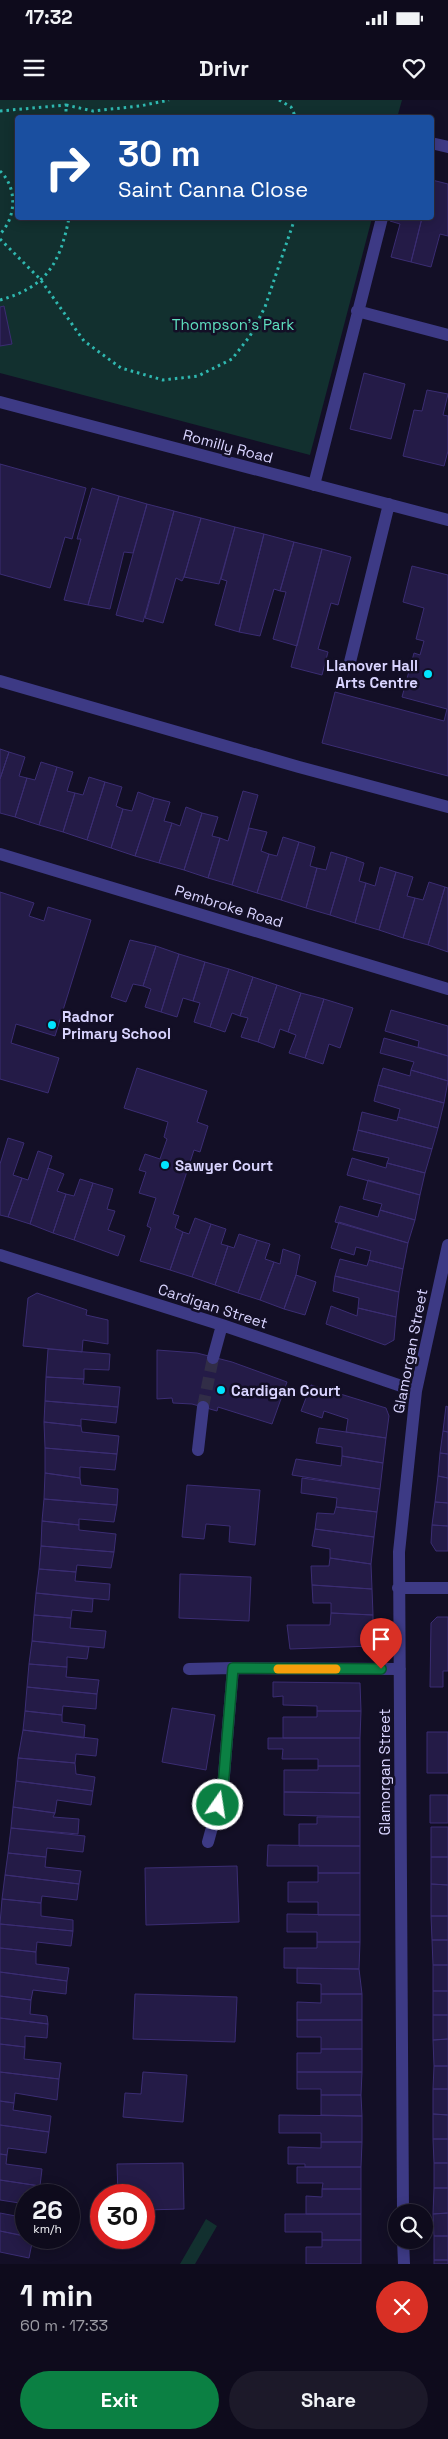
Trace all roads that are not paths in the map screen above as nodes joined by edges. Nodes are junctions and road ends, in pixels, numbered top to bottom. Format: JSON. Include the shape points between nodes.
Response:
{"nodes":[{"id":1,"x":434,"y":144,"type":"edge"},
{"id":2,"x":448,"y":148,"type":"edge"},
{"id":3,"x":381,"y":220,"type":"edge"},
{"id":4,"x":357,"y":311,"type":"junction"},
{"id":5,"x":448,"y":336,"type":"edge"},
{"id":6,"x":0,"y":402,"type":"edge"},
{"id":7,"x":314,"y":485,"type":"junction"},
{"id":8,"x":389,"y":504,"type":"junction"},
{"id":9,"x":448,"y":520,"type":"edge"},
{"id":10,"x":349,"y":666,"type":"dead end"},
{"id":11,"x":0,"y":681,"type":"edge"},
{"id":12,"x":448,"y":807,"type":"edge"},
{"id":13,"x":0,"y":854,"type":"edge"},
{"id":14,"x":448,"y":989,"type":"edge"},
{"id":15,"x":448,"y":1245,"type":"edge"},
{"id":16,"x":0,"y":1255,"type":"edge"},
{"id":17,"x":442,"y":1302,"type":"edge"},
{"id":18,"x":222,"y":1325,"type":"junction"},
{"id":19,"x":213,"y":1358,"type":"tunnel mouth"},
{"id":20,"x":416,"y":1391,"type":"junction"},
{"id":21,"x":203,"y":1407,"type":"tunnel mouth"},
{"id":22,"x":198,"y":1450,"type":"dead end"},
{"id":23,"x":398,"y":1588,"type":"junction"},
{"id":24,"x":448,"y":1588,"type":"edge"},
{"id":25,"x":233,"y":1668,"type":"junction"},
{"id":26,"x":189,"y":1669,"type":"dead end"},
{"id":27,"x":400,"y":1669,"type":"junction"},
{"id":28,"x":208,"y":1842,"type":"dead end"},
{"id":29,"x":403,"y":2204,"type":"edge"},
{"id":30,"x":403,"y":2249,"type":"edge"},
{"id":31,"x":404,"y":2264,"type":"edge"}],
"edges":[{"from":1,"to":2,"type":"street"},
{"from":3,"to":4,"type":"street"},
{"from":4,"to":5,"type":"street"},
{"from":4,"to":7,"type":"street"},
{"from":6,"to":7,"type":"street","name":"Romilly Road"},
{"from":7,"to":8,"type":"street","name":"Romilly Road"},
{"from":8,"to":9,"type":"street","name":"Romilly Road"},
{"from":8,"to":10,"type":"street"},
{"from":11,"to":12,"type":"street"},
{"from":13,"to":14,"type":"street","name":"Pembroke Road"},
{"from":15,"to":17,"type":"street","name":"Glamorgan Street"},
{"from":16,"to":18,"type":"street","name":"Cardigan Street"},
{"from":17,"to":20,"type":"street","name":"Glamorgan Street"},
{"from":18,"to":19,"type":"street"},
{"from":18,"to":20,"type":"street","name":"Cardigan Street"},
{"from":20,"to":23,"type":"street","name":"Glamorgan Street"},
{"from":21,"to":22,"type":"street"},
{"from":23,"to":24,"type":"street"},
{"from":23,"to":27,"type":"street","name":"Glamorgan Street"},
{"from":25,"to":26,"type":"street"},
{"from":25,"to":27,"type":"street"},
{"from":25,"to":28,"type":"street","via":[[223,1787]]},
{"from":27,"to":29,"type":"street","name":"Glamorgan Street"},
{"from":30,"to":31,"type":"street"}]}
